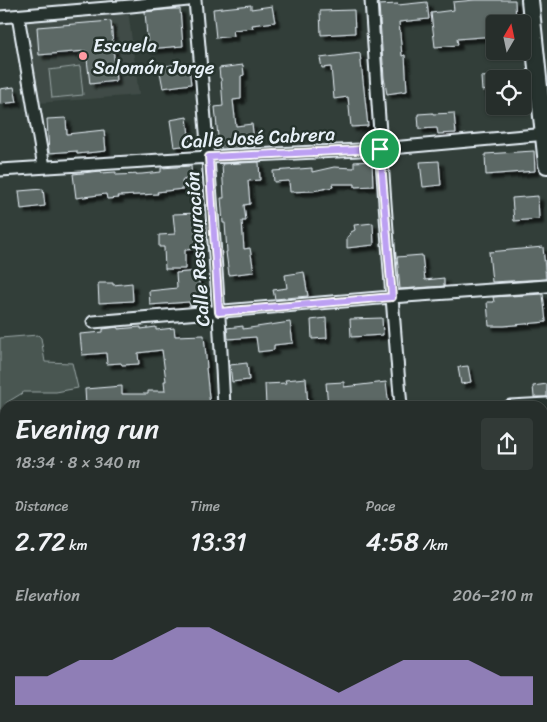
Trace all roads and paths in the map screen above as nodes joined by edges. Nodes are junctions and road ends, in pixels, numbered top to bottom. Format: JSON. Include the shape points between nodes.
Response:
{"nodes":[{"id":1,"x":188,"y":0,"type":"edge"},
{"id":2,"x":195,"y":0,"type":"edge"},
{"id":3,"x":371,"y":0,"type":"edge"},
{"id":4,"x":530,"y":0,"type":"edge"},
{"id":5,"x":18,"y":16,"type":"junction"},
{"id":6,"x":0,"y":17,"type":"edge"},
{"id":7,"x":546,"y":134,"type":"edge"},
{"id":8,"x":380,"y":149,"type":"junction"},
{"id":9,"x":209,"y":157,"type":"junction"},
{"id":10,"x":547,"y":165,"type":"edge"},
{"id":11,"x":44,"y":167,"type":"junction"},
{"id":12,"x":0,"y":170,"type":"edge"},
{"id":13,"x":547,"y":286,"type":"edge"},
{"id":14,"x":392,"y":297,"type":"junction"},
{"id":15,"x":219,"y":312,"type":"junction"},
{"id":16,"x":93,"y":322,"type":"dead end"},
{"id":17,"x":224,"y":401,"type":"edge"},
{"id":18,"x":401,"y":401,"type":"edge"}],
"edges":[{"from":1,"to":5,"type":"street"},
{"from":2,"to":9,"type":"street","name":"Calle Restauración"},
{"from":3,"to":8,"type":"street"},
{"from":4,"to":7,"type":"street"},
{"from":5,"to":6,"type":"street"},
{"from":5,"to":11,"type":"street"},
{"from":7,"to":8,"type":"street","name":"Calle José Cabrera"},
{"from":7,"to":10,"type":"street"},
{"from":8,"to":9,"type":"street","name":"Calle José Cabrera"},
{"from":8,"to":14,"type":"street"},
{"from":9,"to":11,"type":"street","name":"Calle José Cabrera"},
{"from":9,"to":15,"type":"street","name":"Calle Restauración"},
{"from":11,"to":12,"type":"street","name":"Calle José Cabrera"},
{"from":13,"to":14,"type":"street"},
{"from":14,"to":15,"type":"street"},
{"from":14,"to":18,"type":"street"},
{"from":15,"to":16,"type":"street"},
{"from":15,"to":17,"type":"street","name":"Calle Restauración"}]}
